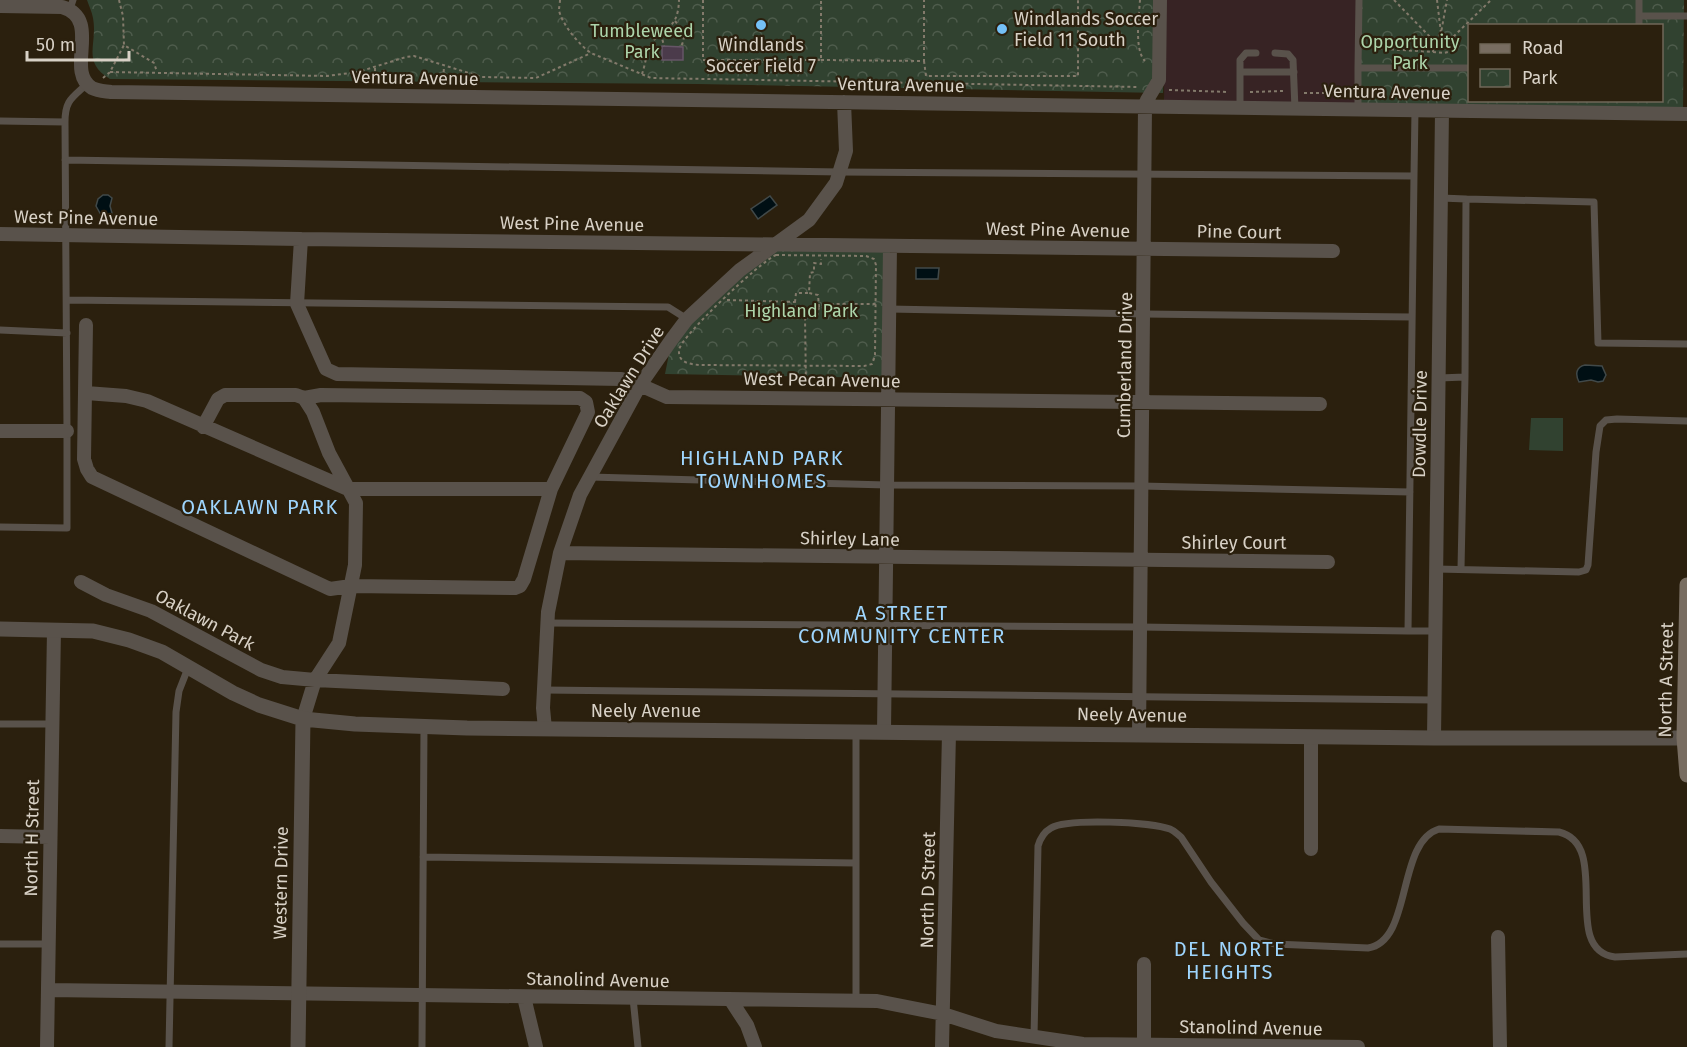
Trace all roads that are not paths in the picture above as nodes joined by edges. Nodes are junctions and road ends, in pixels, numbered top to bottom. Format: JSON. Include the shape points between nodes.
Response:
{"nodes":[{"id":1,"x":1160,"y":0,"type":"edge"},
{"id":2,"x":1359,"y":0,"type":"edge"},
{"id":3,"x":1639,"y":0,"type":"edge"},
{"id":4,"x":71,"y":4,"type":"edge"},
{"id":5,"x":0,"y":6,"type":"edge"},
{"id":6,"x":1639,"y":16,"type":"junction"},
{"id":7,"x":1687,"y":16,"type":"edge"},
{"id":8,"x":1640,"y":24,"type":"edge"},
{"id":9,"x":1256,"y":53,"type":"dead end"},
{"id":10,"x":1275,"y":53,"type":"dead end"},
{"id":11,"x":1358,"y":68,"type":"junction"},
{"id":12,"x":1468,"y":68,"type":"edge"},
{"id":13,"x":1240,"y":72,"type":"junction"},
{"id":14,"x":1294,"y":72,"type":"junction"},
{"id":15,"x":90,"y":86,"type":"junction"},
{"id":16,"x":844,"y":102,"type":"junction"},
{"id":17,"x":1533,"y":106,"type":"edge"},
{"id":18,"x":1145,"y":107,"type":"junction"},
{"id":19,"x":1240,"y":108,"type":"junction"},
{"id":20,"x":1295,"y":109,"type":"junction"},
{"id":21,"x":1358,"y":109,"type":"junction"},
{"id":22,"x":1415,"y":110,"type":"junction"},
{"id":23,"x":1442,"y":111,"type":"junction"},
{"id":24,"x":1687,"y":114,"type":"edge"},
{"id":25,"x":0,"y":121,"type":"edge"},
{"id":26,"x":65,"y":122,"type":"junction"},
{"id":27,"x":65,"y":160,"type":"junction"},
{"id":28,"x":840,"y":172,"type":"junction"},
{"id":29,"x":1145,"y":174,"type":"junction"},
{"id":30,"x":1414,"y":176,"type":"junction"},
{"id":31,"x":1441,"y":198,"type":"junction"},
{"id":32,"x":1466,"y":199,"type":"junction"},
{"id":33,"x":0,"y":234,"type":"edge"},
{"id":34,"x":66,"y":235,"type":"junction"},
{"id":35,"x":301,"y":239,"type":"junction"},
{"id":36,"x":776,"y":245,"type":"junction"},
{"id":37,"x":890,"y":246,"type":"junction"},
{"id":38,"x":1144,"y":249,"type":"junction"},
{"id":39,"x":1333,"y":251,"type":"dead end"},
{"id":40,"x":67,"y":300,"type":"junction"},
{"id":41,"x":297,"y":304,"type":"junction"},
{"id":42,"x":885,"y":306,"type":"junction"},
{"id":43,"x":1143,"y":314,"type":"junction"},
{"id":44,"x":1413,"y":317,"type":"junction"},
{"id":45,"x":687,"y":319,"type":"junction"},
{"id":46,"x":87,"y":325,"type":"dead end"},
{"id":47,"x":0,"y":330,"type":"edge"},
{"id":48,"x":67,"y":333,"type":"junction"},
{"id":49,"x":1687,"y":344,"type":"edge"},
{"id":50,"x":1464,"y":377,"type":"junction"},
{"id":51,"x":1438,"y":378,"type":"junction"},
{"id":52,"x":640,"y":385,"type":"junction"},
{"id":53,"x":86,"y":393,"type":"junction"},
{"id":54,"x":304,"y":399,"type":"junction"},
{"id":55,"x":888,"y":399,"type":"junction"},
{"id":56,"x":1143,"y":402,"type":"junction"},
{"id":57,"x":1320,"y":404,"type":"dead end"},
{"id":58,"x":1687,"y":421,"type":"edge"},
{"id":59,"x":203,"y":427,"type":"junction"},
{"id":60,"x":0,"y":431,"type":"edge"},
{"id":61,"x":67,"y":431,"type":"junction"},
{"id":62,"x":590,"y":477,"type":"junction"},
{"id":63,"x":887,"y":485,"type":"junction"},
{"id":64,"x":1141,"y":486,"type":"junction"},
{"id":65,"x":348,"y":489,"type":"junction"},
{"id":66,"x":551,"y":489,"type":"junction"},
{"id":67,"x":1410,"y":492,"type":"junction"},
{"id":68,"x":0,"y":527,"type":"edge"},
{"id":69,"x":560,"y":553,"type":"junction"},
{"id":70,"x":886,"y":557,"type":"junction"},
{"id":71,"x":1140,"y":560,"type":"junction"},
{"id":72,"x":1328,"y":562,"type":"dead end"},
{"id":73,"x":1436,"y":569,"type":"junction"},
{"id":74,"x":1461,"y":569,"type":"junction"},
{"id":75,"x":81,"y":582,"type":"dead end"},
{"id":76,"x":1687,"y":585,"type":"edge"},
{"id":77,"x":351,"y":586,"type":"junction"},
{"id":78,"x":547,"y":623,"type":"junction"},
{"id":79,"x":885,"y":625,"type":"junction"},
{"id":80,"x":1140,"y":627,"type":"junction"},
{"id":81,"x":0,"y":628,"type":"edge"},
{"id":82,"x":54,"y":630,"type":"junction"},
{"id":83,"x":1408,"y":630,"type":"junction"},
{"id":84,"x":1435,"y":631,"type":"junction"},
{"id":85,"x":189,"y":668,"type":"junction"},
{"id":86,"x":315,"y":680,"type":"junction"},
{"id":87,"x":503,"y":689,"type":"dead end"},
{"id":88,"x":544,"y":690,"type":"junction"},
{"id":89,"x":885,"y":694,"type":"junction"},
{"id":90,"x":1139,"y":697,"type":"junction"},
{"id":91,"x":1434,"y":700,"type":"junction"},
{"id":92,"x":303,"y":719,"type":"junction"},
{"id":93,"x":0,"y":724,"type":"edge"},
{"id":94,"x":52,"y":724,"type":"junction"},
{"id":95,"x":424,"y":727,"type":"junction"},
{"id":96,"x":544,"y":729,"type":"junction"},
{"id":97,"x":856,"y":732,"type":"junction"},
{"id":98,"x":884,"y":732,"type":"junction"},
{"id":99,"x":949,"y":733,"type":"junction"},
{"id":100,"x":1138,"y":735,"type":"junction"},
{"id":101,"x":1311,"y":737,"type":"junction"},
{"id":102,"x":1434,"y":738,"type":"junction"},
{"id":103,"x":1686,"y":738,"type":"edge"},
{"id":104,"x":1687,"y":775,"type":"edge"},
{"id":105,"x":0,"y":836,"type":"edge"},
{"id":106,"x":50,"y":837,"type":"junction"},
{"id":107,"x":1311,"y":849,"type":"dead end"},
{"id":108,"x":423,"y":857,"type":"junction"},
{"id":109,"x":856,"y":863,"type":"junction"},
{"id":110,"x":1498,"y":937,"type":"dead end"},
{"id":111,"x":0,"y":944,"type":"edge"},
{"id":112,"x":48,"y":944,"type":"junction"},
{"id":113,"x":1687,"y":954,"type":"edge"},
{"id":114,"x":1144,"y":964,"type":"dead end"},
{"id":115,"x":48,"y":990,"type":"junction"},
{"id":116,"x":170,"y":991,"type":"junction"},
{"id":117,"x":299,"y":993,"type":"junction"},
{"id":118,"x":423,"y":995,"type":"junction"},
{"id":119,"x":524,"y":996,"type":"junction"},
{"id":120,"x":633,"y":998,"type":"junction"},
{"id":121,"x":730,"y":999,"type":"junction"},
{"id":122,"x":856,"y":1001,"type":"junction"},
{"id":123,"x":943,"y":1014,"type":"junction"},
{"id":124,"x":1034,"y":1036,"type":"junction"},
{"id":125,"x":1144,"y":1045,"type":"junction"},
{"id":126,"x":47,"y":1047,"type":"edge"},
{"id":127,"x":170,"y":1047,"type":"edge"},
{"id":128,"x":298,"y":1047,"type":"edge"},
{"id":129,"x":422,"y":1047,"type":"edge"},
{"id":130,"x":536,"y":1047,"type":"edge"},
{"id":131,"x":638,"y":1047,"type":"edge"},
{"id":132,"x":755,"y":1047,"type":"edge"},
{"id":133,"x":942,"y":1047,"type":"edge"},
{"id":134,"x":1313,"y":1047,"type":"edge"},
{"id":135,"x":1358,"y":1047,"type":"edge"},
{"id":136,"x":1500,"y":1047,"type":"edge"}],
"edges":[{"from":1,"to":18,"type":"street","name":"Cumberland Drive","via":[[1159,80]]},
{"from":2,"to":11,"type":"lane"},
{"from":3,"to":6,"type":"lane"},
{"from":4,"to":5,"type":"street"},
{"from":4,"to":15,"type":"street","via":[[82,28],[83,78]]},
{"from":6,"to":7,"type":"lane"},
{"from":6,"to":8,"type":"lane"},
{"from":9,"to":13,"type":"lane","via":[[1243,54]]},
{"from":10,"to":14,"type":"lane","via":[[1290,55]]},
{"from":11,"to":12,"type":"lane"},
{"from":11,"to":21,"type":"lane"},
{"from":13,"to":14,"type":"lane"},
{"from":13,"to":19,"type":"lane"},
{"from":14,"to":20,"type":"lane"},
{"from":15,"to":16,"type":"street","name":"Ventura Avenue","via":[[111,92]]},
{"from":15,"to":26,"type":"lane","via":[[68,102]]},
{"from":16,"to":18,"type":"street","name":"Ventura Avenue"},
{"from":16,"to":28,"type":"street","name":"Oaklawn Drive","via":[[846,151]]},
{"from":17,"to":23,"type":"street","name":"Ventura Avenue"},
{"from":17,"to":24,"type":"street","name":"Ventura Avenue"},
{"from":18,"to":19,"type":"street","name":"Ventura Avenue"},
{"from":18,"to":29,"type":"street","name":"Cumberland Drive"},
{"from":19,"to":20,"type":"street","name":"Ventura Avenue"},
{"from":20,"to":21,"type":"street","name":"Ventura Avenue"},
{"from":21,"to":22,"type":"street","name":"Ventura Avenue"},
{"from":22,"to":23,"type":"street","name":"Ventura Avenue"},
{"from":22,"to":30,"type":"lane"},
{"from":23,"to":31,"type":"street","name":"Dowdle Drive"},
{"from":25,"to":26,"type":"lane"},
{"from":26,"to":27,"type":"lane"},
{"from":27,"to":28,"type":"lane"},
{"from":27,"to":34,"type":"lane"},
{"from":28,"to":29,"type":"lane"},
{"from":28,"to":36,"type":"street","name":"Oaklawn Drive","via":[[809,220]]},
{"from":29,"to":30,"type":"lane"},
{"from":29,"to":38,"type":"street","name":"Cumberland Drive"},
{"from":30,"to":44,"type":"lane"},
{"from":31,"to":32,"type":"lane"},
{"from":31,"to":51,"type":"street","name":"Dowdle Drive"},
{"from":32,"to":49,"type":"lane","via":[[1594,202],[1598,343]]},
{"from":32,"to":50,"type":"lane"},
{"from":33,"to":34,"type":"street","name":"West Pine Avenue"},
{"from":34,"to":35,"type":"street","name":"West Pine Avenue"},
{"from":34,"to":40,"type":"lane"},
{"from":35,"to":36,"type":"street","name":"West Pine Avenue"},
{"from":35,"to":41,"type":"street"},
{"from":36,"to":37,"type":"street","name":"West Pine Avenue"},
{"from":36,"to":45,"type":"street","name":"Oaklawn Drive","via":[[740,270]]},
{"from":37,"to":38,"type":"street","name":"West Pine Avenue"},
{"from":37,"to":42,"type":"street"},
{"from":38,"to":39,"type":"street","name":"Pine Court"},
{"from":38,"to":43,"type":"street","name":"Cumberland Drive"},
{"from":40,"to":41,"type":"lane"},
{"from":40,"to":48,"type":"lane"},
{"from":41,"to":45,"type":"lane","via":[[668,307]]},
{"from":41,"to":52,"type":"street","name":"West Pecan Avenue","via":[[326,369],[337,374],[621,379]]},
{"from":42,"to":43,"type":"lane"},
{"from":42,"to":55,"type":"street"},
{"from":43,"to":44,"type":"lane"},
{"from":43,"to":56,"type":"street","name":"Cumberland Drive"},
{"from":44,"to":67,"type":"lane"},
{"from":45,"to":52,"type":"street","name":"Oaklawn Drive"},
{"from":46,"to":53,"type":"street"},
{"from":47,"to":48,"type":"lane"},
{"from":48,"to":61,"type":"lane"},
{"from":50,"to":51,"type":"lane"},
{"from":50,"to":74,"type":"lane"},
{"from":51,"to":73,"type":"street","name":"Dowdle Drive"},
{"from":52,"to":55,"type":"street","name":"West Pecan Avenue","via":[[667,397]]},
{"from":52,"to":62,"type":"street","name":"Oaklawn Drive"},
{"from":53,"to":59,"type":"street","via":[[147,401]]},
{"from":53,"to":77,"type":"street","via":[[84,459],[92,477],[330,589]]},
{"from":54,"to":59,"type":"street","via":[[296,395],[225,395],[218,399]]},
{"from":54,"to":65,"type":"street"},
{"from":54,"to":66,"type":"street","via":[[321,395],[580,398],[586,402],[588,412]]},
{"from":55,"to":56,"type":"street","name":"West Pecan Avenue"},
{"from":55,"to":63,"type":"street"},
{"from":56,"to":57,"type":"street","name":"West Pecan Avenue"},
{"from":56,"to":64,"type":"street","name":"Cumberland Drive"},
{"from":58,"to":74,"type":"lane","via":[[1617,418],[1600,426],[1586,570]]},
{"from":59,"to":65,"type":"street"},
{"from":60,"to":61,"type":"street"},
{"from":61,"to":68,"type":"lane","via":[[67,528]]},
{"from":62,"to":63,"type":"lane"},
{"from":62,"to":69,"type":"street","name":"Oaklawn Drive"},
{"from":63,"to":64,"type":"lane"},
{"from":63,"to":70,"type":"street"},
{"from":64,"to":67,"type":"lane"},
{"from":64,"to":71,"type":"street","name":"Cumberland Drive"},
{"from":65,"to":66,"type":"street"},
{"from":65,"to":77,"type":"street","via":[[356,503]]},
{"from":66,"to":77,"type":"street","via":[[520,586]]},
{"from":67,"to":83,"type":"lane"},
{"from":69,"to":70,"type":"street","name":"Shirley Lane"},
{"from":69,"to":78,"type":"street","name":"Oaklawn Drive"},
{"from":70,"to":71,"type":"street","name":"Shirley Lane"},
{"from":70,"to":79,"type":"street"},
{"from":71,"to":72,"type":"street","name":"Shirley Court"},
{"from":71,"to":80,"type":"street","name":"Cumberland Drive"},
{"from":73,"to":74,"type":"lane"},
{"from":73,"to":84,"type":"street","name":"Dowdle Drive"},
{"from":75,"to":86,"type":"street","name":"Oaklawn Park","via":[[151,611],[261,670],[282,677]]},
{"from":76,"to":103,"type":"main road","name":"North A Street"},
{"from":77,"to":86,"type":"street","via":[[339,643]]},
{"from":78,"to":79,"type":"lane"},
{"from":78,"to":88,"type":"street","name":"Oaklawn Drive"},
{"from":79,"to":80,"type":"lane"},
{"from":79,"to":89,"type":"street"},
{"from":80,"to":83,"type":"lane"},
{"from":80,"to":90,"type":"street","name":"Cumberland Drive"},
{"from":81,"to":82,"type":"street","name":"Neely Avenue"},
{"from":82,"to":85,"type":"street","name":"Neely Avenue","via":[[93,631],[129,640],[162,652]]},
{"from":82,"to":94,"type":"street","name":"North H Street"},
{"from":83,"to":84,"type":"lane"},
{"from":84,"to":91,"type":"street","name":"Dowdle Drive"},
{"from":85,"to":92,"type":"street","name":"Neely Avenue","via":[[233,693]]},
{"from":85,"to":116,"type":"lane","via":[[179,691],[176,712]]},
{"from":86,"to":87,"type":"street","name":"Oaklawn Park"},
{"from":86,"to":92,"type":"street"},
{"from":88,"to":89,"type":"lane"},
{"from":88,"to":96,"type":"street","name":"Oaklawn Drive"},
{"from":89,"to":90,"type":"lane"},
{"from":89,"to":98,"type":"street"},
{"from":90,"to":91,"type":"lane"},
{"from":90,"to":100,"type":"street","name":"Cumberland Drive"},
{"from":91,"to":102,"type":"street","name":"Dowdle Drive"},
{"from":92,"to":95,"type":"street","name":"Neely Avenue"},
{"from":92,"to":117,"type":"street","name":"Western Drive"},
{"from":93,"to":94,"type":"lane"},
{"from":94,"to":106,"type":"street","name":"North H Street"},
{"from":95,"to":96,"type":"street","name":"Neely Avenue"},
{"from":95,"to":108,"type":"lane"},
{"from":96,"to":97,"type":"street","name":"Neely Avenue"},
{"from":97,"to":98,"type":"street","name":"Neely Avenue"},
{"from":97,"to":109,"type":"lane"},
{"from":98,"to":99,"type":"street","name":"Neely Avenue"},
{"from":99,"to":100,"type":"street","name":"Neely Avenue"},
{"from":99,"to":123,"type":"street","name":"North D Street"},
{"from":100,"to":101,"type":"street","name":"Neely Avenue"},
{"from":101,"to":102,"type":"street","name":"Neely Avenue"},
{"from":101,"to":107,"type":"street"},
{"from":102,"to":103,"type":"street","name":"Neely Avenue"},
{"from":103,"to":104,"type":"main road","name":"North A Street"},
{"from":105,"to":106,"type":"street"},
{"from":106,"to":112,"type":"street","name":"North H Street"},
{"from":108,"to":109,"type":"lane"},
{"from":108,"to":118,"type":"lane"},
{"from":109,"to":122,"type":"lane"},
{"from":110,"to":136,"type":"street"},
{"from":111,"to":112,"type":"lane"},
{"from":112,"to":115,"type":"street","name":"North H Street"},
{"from":113,"to":124,"type":"lane","via":[[1615,957],[1594,946],[1589,933],[1581,850],[1575,840],[1559,832],[1433,831],[1416,853],[1385,940],[1376,947],[1357,948],[1259,940],[1211,882],[1176,831],[1155,825],[1067,823],[1050,828],[1038,846]]},
{"from":114,"to":125,"type":"street"},
{"from":115,"to":116,"type":"street","name":"Stanolind Avenue"},
{"from":115,"to":126,"type":"street","name":"North H Street"},
{"from":116,"to":117,"type":"street","name":"Stanolind Avenue"},
{"from":116,"to":127,"type":"lane"},
{"from":117,"to":118,"type":"street","name":"Stanolind Avenue"},
{"from":117,"to":128,"type":"street","name":"Western Drive"},
{"from":118,"to":119,"type":"street","name":"Stanolind Avenue"},
{"from":118,"to":129,"type":"lane"},
{"from":119,"to":120,"type":"street","name":"Stanolind Avenue"},
{"from":119,"to":130,"type":"street"},
{"from":120,"to":121,"type":"street","name":"Stanolind Avenue"},
{"from":120,"to":131,"type":"lane"},
{"from":121,"to":122,"type":"street","name":"Stanolind Avenue"},
{"from":121,"to":132,"type":"street","via":[[747,1025]]},
{"from":122,"to":123,"type":"street","name":"Stanolind Avenue","via":[[877,1001]]},
{"from":123,"to":124,"type":"street","name":"Stanolind Avenue","via":[[996,1031]]},
{"from":123,"to":133,"type":"street","name":"North D Street"},
{"from":124,"to":125,"type":"street","name":"Stanolind Avenue","via":[[1083,1044]]},
{"from":125,"to":134,"type":"street","name":"Stanolind Avenue"},
{"from":134,"to":135,"type":"street","name":"Stanolind Avenue"}]}
